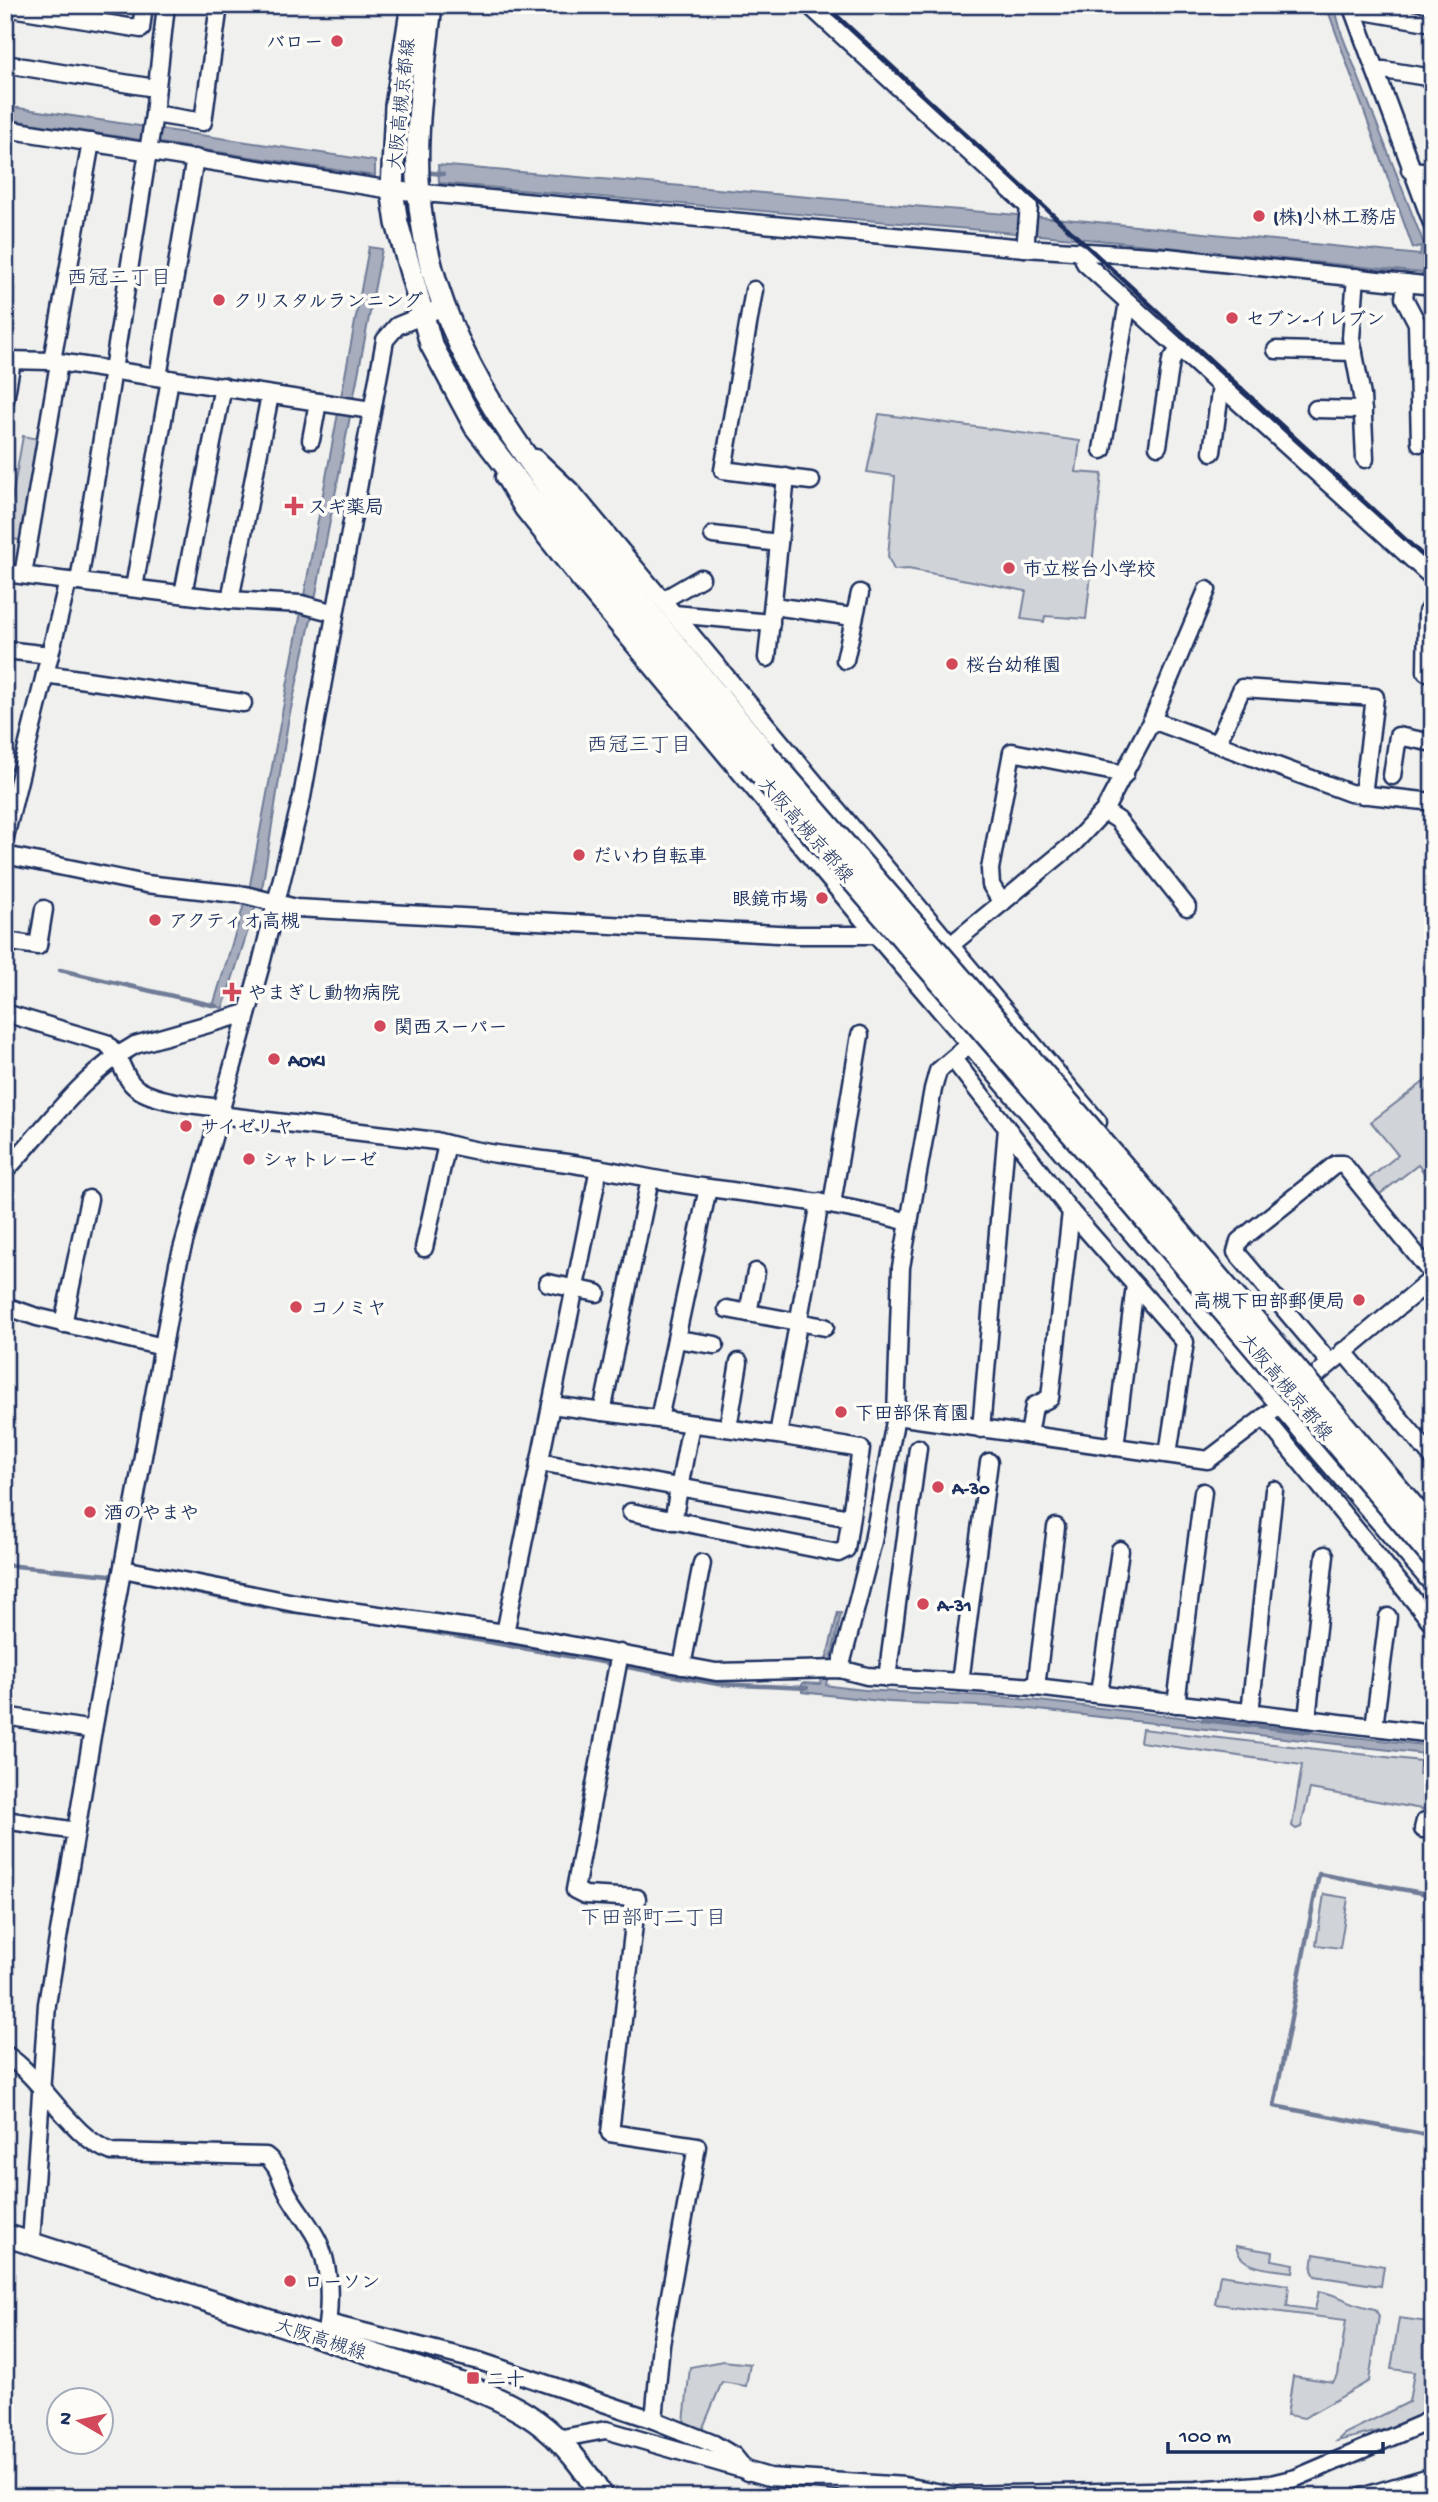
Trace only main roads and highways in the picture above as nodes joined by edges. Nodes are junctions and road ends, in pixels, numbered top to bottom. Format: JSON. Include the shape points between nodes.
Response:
{"nodes":[{"id":1,"x":412,"y":5,"type":"edge"},
{"id":2,"x":431,"y":5,"type":"edge"},
{"id":3,"x":756,"y":756,"type":"junction"},
{"id":4,"x":1433,"y":1530,"type":"edge"},
{"id":5,"x":1433,"y":1558,"type":"edge"},
{"id":6,"x":5,"y":2235,"type":"edge"},
{"id":7,"x":602,"y":2497,"type":"edge"}],
"edges":[{"from":1,"to":3,"type":"main road","name":"大阪高槻京都線","via":[[396,106],[392,186],[397,223],[431,344],[475,426],[533,501]]},
{"from":2,"to":3,"type":"main road","name":"大阪高槻京都線","via":[[420,107],[419,188],[422,223],[443,307],[506,430]]},
{"from":3,"to":4,"type":"main road","name":"大阪高槻京都線","bridge":true,"via":[[1137,1182]]},
{"from":3,"to":5,"type":"main road","name":"大阪高槻京都線","bridge":true},
{"from":6,"to":7,"type":"main road","name":"大阪高槻線","via":[[326,2331],[502,2401],[536,2420],[557,2439]]}]}
